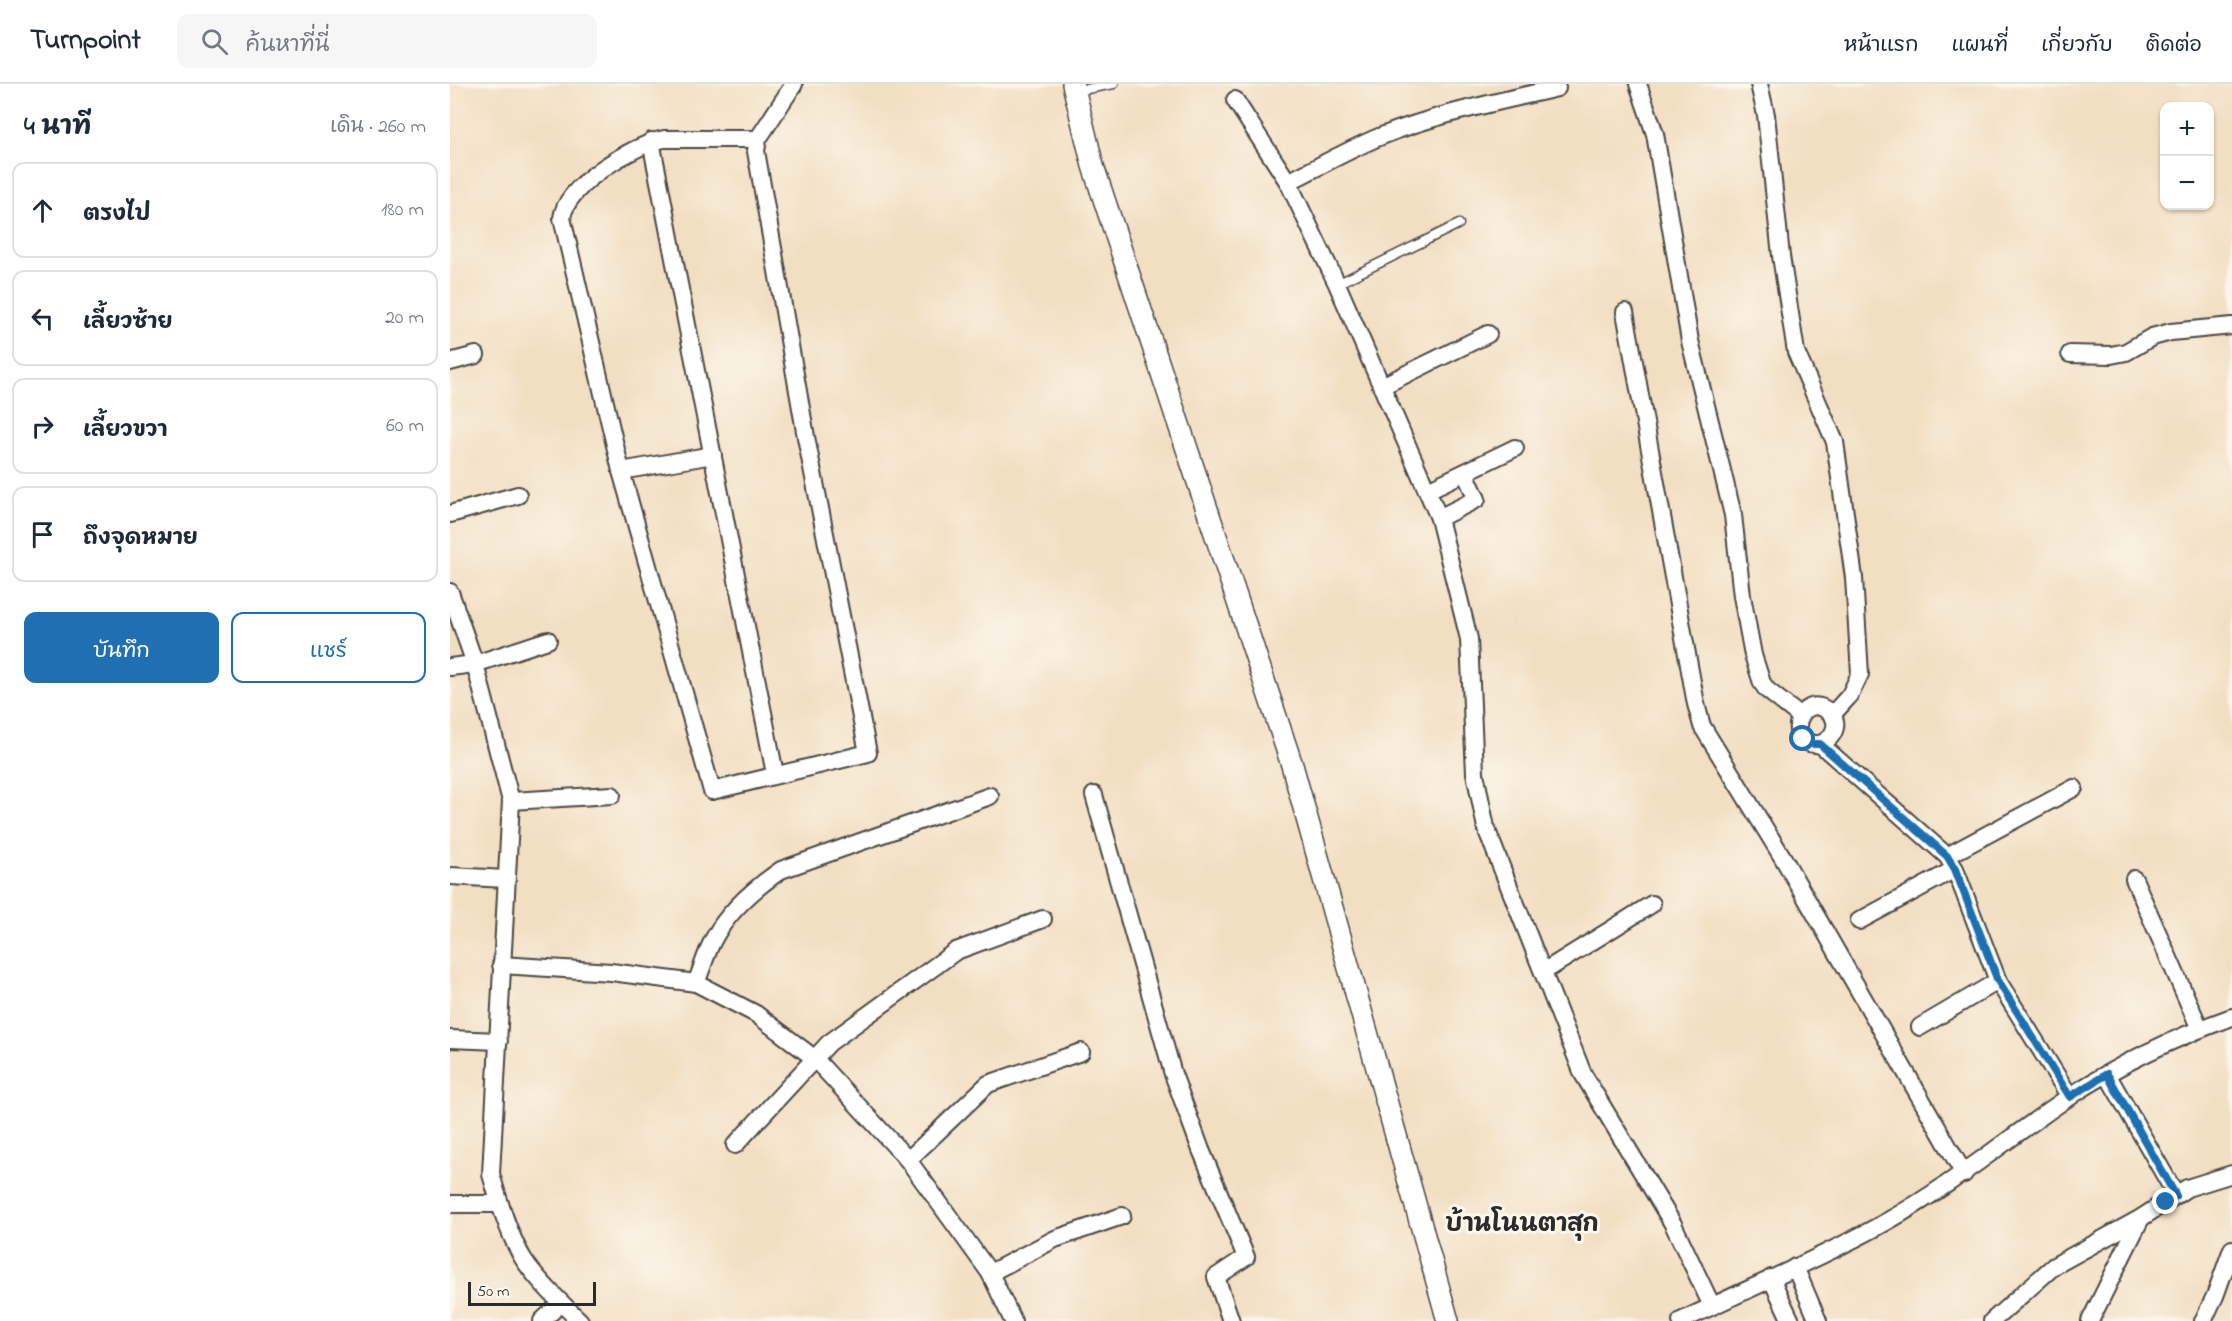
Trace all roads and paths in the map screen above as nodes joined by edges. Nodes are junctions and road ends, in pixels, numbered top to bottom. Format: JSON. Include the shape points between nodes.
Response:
{"nodes":[{"id":1,"x":794,"y":84,"type":"edge"},
{"id":2,"x":1114,"y":84,"type":"edge"},
{"id":3,"x":1638,"y":84,"type":"edge"},
{"id":4,"x":1759,"y":84,"type":"edge"},
{"id":5,"x":1074,"y":87,"type":"edge"},
{"id":6,"x":1557,"y":87,"type":"dead end"},
{"id":7,"x":1235,"y":100,"type":"dead end"},
{"id":8,"x":758,"y":139,"type":"junction"},
{"id":9,"x":651,"y":141,"type":"junction"},
{"id":10,"x":1288,"y":182,"type":"junction"},
{"id":11,"x":1459,"y":224,"type":"dead end"},
{"id":12,"x":1337,"y":284,"type":"junction"},
{"id":13,"x":1625,"y":312,"type":"dead end"},
{"id":14,"x":2232,"y":326,"type":"edge"},
{"id":15,"x":1488,"y":334,"type":"dead end"},
{"id":16,"x":2070,"y":354,"type":"dead end"},
{"id":17,"x":476,"y":355,"type":"dead end"},
{"id":18,"x":450,"y":362,"type":"edge"},
{"id":19,"x":1382,"y":386,"type":"junction"},
{"id":20,"x":1515,"y":448,"type":"dead end"},
{"id":21,"x":713,"y":455,"type":"junction"},
{"id":22,"x":621,"y":471,"type":"junction"},
{"id":23,"x":1465,"y":473,"type":"junction"},
{"id":24,"x":1428,"y":490,"type":"junction"},
{"id":25,"x":518,"y":495,"type":"dead end"},
{"id":26,"x":450,"y":514,"type":"edge"},
{"id":27,"x":1439,"y":518,"type":"junction"},
{"id":28,"x":450,"y":592,"type":"edge"},
{"id":29,"x":548,"y":640,"type":"dead end"},
{"id":30,"x":475,"y":664,"type":"junction"},
{"id":31,"x":450,"y":667,"type":"edge"},
{"id":32,"x":1832,"y":715,"type":"junction"},
{"id":33,"x":1800,"y":716,"type":"junction"},
{"id":34,"x":1820,"y":744,"type":"junction"},
{"id":35,"x":775,"y":774,"type":"junction"},
{"id":36,"x":2074,"y":788,"type":"dead end"},
{"id":37,"x":612,"y":795,"type":"dead end"},
{"id":38,"x":1094,"y":795,"type":"dead end"},
{"id":39,"x":990,"y":796,"type":"dead end"},
{"id":40,"x":511,"y":801,"type":"junction"},
{"id":41,"x":1951,"y":863,"type":"junction"},
{"id":42,"x":450,"y":876,"type":"edge"},
{"id":43,"x":506,"y":879,"type":"junction"},
{"id":44,"x":2134,"y":879,"type":"dead end"},
{"id":45,"x":1652,"y":904,"type":"dead end"},
{"id":46,"x":1043,"y":919,"type":"dead end"},
{"id":47,"x":1859,"y":921,"type":"dead end"},
{"id":48,"x":501,"y":965,"type":"junction"},
{"id":49,"x":1543,"y":972,"type":"junction"},
{"id":50,"x":1998,"y":981,"type":"junction"},
{"id":51,"x":696,"y":983,"type":"junction"},
{"id":52,"x":2232,"y":1017,"type":"edge"},
{"id":53,"x":1920,"y":1027,"type":"dead end"},
{"id":54,"x":2200,"y":1029,"type":"junction"},
{"id":55,"x":450,"y":1039,"type":"edge"},
{"id":56,"x":499,"y":1041,"type":"junction"},
{"id":57,"x":1081,"y":1052,"type":"dead end"},
{"id":58,"x":814,"y":1058,"type":"junction"},
{"id":59,"x":2107,"y":1074,"type":"junction"},
{"id":60,"x":2070,"y":1097,"type":"junction"},
{"id":61,"x":735,"y":1145,"type":"dead end"},
{"id":62,"x":908,"y":1160,"type":"junction"},
{"id":63,"x":1964,"y":1174,"type":"junction"},
{"id":64,"x":2232,"y":1174,"type":"edge"},
{"id":65,"x":2176,"y":1196,"type":"junction"},
{"id":66,"x":450,"y":1204,"type":"edge"},
{"id":67,"x":500,"y":1204,"type":"junction"},
{"id":68,"x":1122,"y":1216,"type":"dead end"},
{"id":69,"x":2140,"y":1218,"type":"junction"},
{"id":70,"x":2232,"y":1250,"type":"edge"},
{"id":71,"x":1795,"y":1267,"type":"junction"},
{"id":72,"x":990,"y":1274,"type":"junction"},
{"id":73,"x":1771,"y":1278,"type":"junction"},
{"id":74,"x":561,"y":1303,"type":"junction"},
{"id":75,"x":1712,"y":1306,"type":"junction"},
{"id":76,"x":542,"y":1321,"type":"edge"},
{"id":77,"x":580,"y":1321,"type":"edge"},
{"id":78,"x":1013,"y":1321,"type":"edge"},
{"id":79,"x":1231,"y":1321,"type":"edge"},
{"id":80,"x":1448,"y":1321,"type":"edge"},
{"id":81,"x":1681,"y":1321,"type":"edge"},
{"id":82,"x":1791,"y":1321,"type":"edge"},
{"id":83,"x":1818,"y":1321,"type":"edge"},
{"id":84,"x":1992,"y":1321,"type":"edge"},
{"id":85,"x":2090,"y":1321,"type":"edge"},
{"id":86,"x":2203,"y":1321,"type":"edge"}],
"edges":[{"from":1,"to":8,"type":"street"},
{"from":2,"to":5,"type":"lane"},
{"from":3,"to":33,"type":"street","via":[[1655,134],[1690,341],[1733,515],[1753,655],[1767,690]]},
{"from":4,"to":32,"type":"street","via":[[1796,352],[1835,442],[1854,578],[1860,674],[1850,695]]},
{"from":5,"to":80,"type":"street","via":[[1093,166],[1292,765]]},
{"from":6,"to":10,"type":"street","via":[[1406,128]]},
{"from":7,"to":10,"type":"street"},
{"from":8,"to":9,"type":"street"},
{"from":8,"to":35,"type":"street","via":[[756,152],[804,426],[868,753]]},
{"from":9,"to":21,"type":"street"},
{"from":9,"to":22,"type":"street","via":[[618,158],[592,178],[569,199],[562,218]]},
{"from":10,"to":12,"type":"street"},
{"from":11,"to":12,"type":"lane"},
{"from":12,"to":19,"type":"street"},
{"from":13,"to":63,"type":"street","via":[[1702,726],[1783,858]]},
{"from":14,"to":16,"type":"street","via":[[2171,332],[2110,355]]},
{"from":15,"to":19,"type":"street"},
{"from":17,"to":18,"type":"street"},
{"from":19,"to":24,"type":"street"},
{"from":20,"to":23,"type":"street"},
{"from":21,"to":22,"type":"street"},
{"from":21,"to":35,"type":"street"},
{"from":22,"to":35,"type":"street","via":[[712,791]]},
{"from":23,"to":24,"type":"street"},
{"from":23,"to":27,"type":"street","via":[[1477,499]]},
{"from":24,"to":27,"type":"street"},
{"from":25,"to":26,"type":"street"},
{"from":27,"to":49,"type":"street","via":[[1469,639],[1475,774],[1486,828]]},
{"from":28,"to":30,"type":"street"},
{"from":29,"to":30,"type":"street"},
{"from":30,"to":31,"type":"street"},
{"from":30,"to":40,"type":"street"},
{"from":32,"to":33,"type":"street","via":[[1815,707]]},
{"from":32,"to":34,"type":"street","via":[[1834,732]]},
{"from":33,"to":34,"type":"street","via":[[1797,728],[1803,739]]},
{"from":34,"to":41,"type":"street"},
{"from":36,"to":41,"type":"street"},
{"from":37,"to":40,"type":"street"},
{"from":38,"to":79,"type":"street","via":[[1173,1074],[1246,1257],[1216,1277]]},
{"from":39,"to":51,"type":"street","via":[[781,870],[756,887],[732,914],[714,938]]},
{"from":40,"to":43,"type":"street"},
{"from":41,"to":47,"type":"street"},
{"from":41,"to":50,"type":"street"},
{"from":42,"to":43,"type":"street"},
{"from":43,"to":48,"type":"street"},
{"from":44,"to":54,"type":"street"},
{"from":45,"to":49,"type":"street"},
{"from":46,"to":58,"type":"street","via":[[956,951]]},
{"from":48,"to":51,"type":"street","via":[[611,972]]},
{"from":48,"to":56,"type":"street"},
{"from":49,"to":75,"type":"street","via":[[1583,1074],[1673,1224]]},
{"from":50,"to":53,"type":"street"},
{"from":50,"to":60,"type":"street"},
{"from":51,"to":58,"type":"street","via":[[756,1014]]},
{"from":52,"to":54,"type":"street"},
{"from":54,"to":59,"type":"street"},
{"from":55,"to":56,"type":"street"},
{"from":56,"to":67,"type":"street","via":[[491,1174]]},
{"from":57,"to":62,"type":"street","via":[[988,1084]]},
{"from":58,"to":61,"type":"street"},
{"from":58,"to":62,"type":"street"},
{"from":59,"to":60,"type":"street"},
{"from":59,"to":65,"type":"street"},
{"from":60,"to":63,"type":"street"},
{"from":62,"to":72,"type":"street"},
{"from":63,"to":71,"type":"street","via":[[1886,1222]]},
{"from":64,"to":65,"type":"street","via":[[2187,1188]]},
{"from":65,"to":69,"type":"street"},
{"from":66,"to":67,"type":"street"},
{"from":67,"to":74,"type":"street","via":[[524,1259]]},
{"from":68,"to":72,"type":"street","via":[[1055,1239]]},
{"from":69,"to":84,"type":"street","via":[[2054,1266]]},
{"from":69,"to":85,"type":"street"},
{"from":70,"to":86,"type":"street"},
{"from":71,"to":73,"type":"street"},
{"from":71,"to":83,"type":"street"},
{"from":72,"to":78,"type":"street"},
{"from":73,"to":75,"type":"street"},
{"from":73,"to":82,"type":"street"},
{"from":74,"to":76,"type":"street"},
{"from":74,"to":77,"type":"street"},
{"from":75,"to":81,"type":"street"}]}
